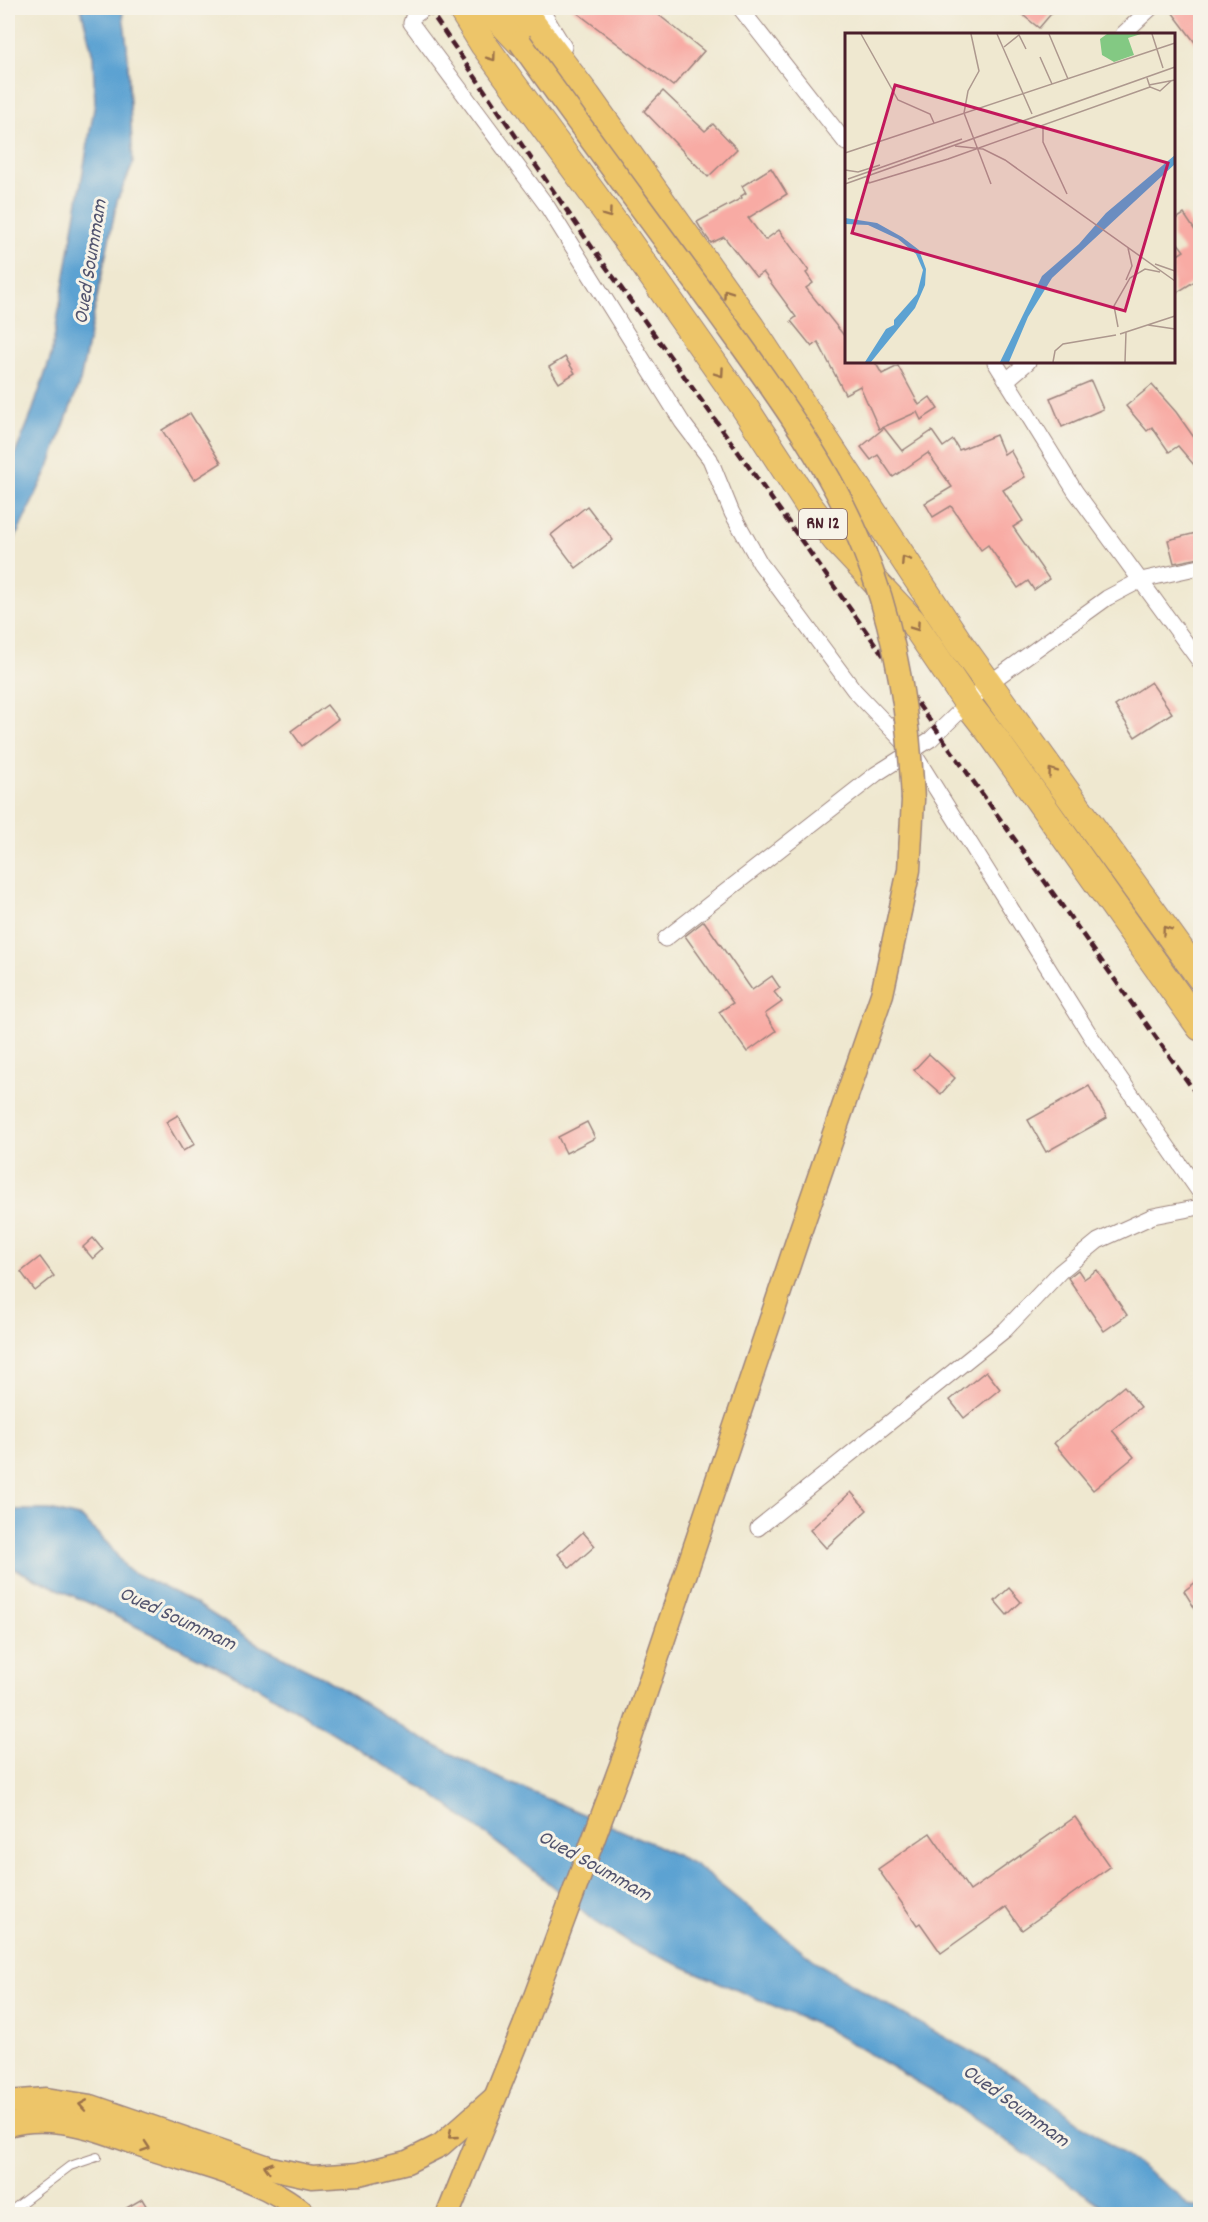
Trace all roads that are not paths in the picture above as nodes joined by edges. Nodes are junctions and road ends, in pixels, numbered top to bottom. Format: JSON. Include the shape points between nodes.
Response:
{"nodes":[{"id":1,"x":425,"y":8,"type":"edge"},
{"id":2,"x":461,"y":8,"type":"edge"},
{"id":3,"x":488,"y":8,"type":"edge"},
{"id":4,"x":499,"y":8,"type":"edge"},
{"id":5,"x":520,"y":8,"type":"edge"},
{"id":6,"x":540,"y":8,"type":"edge"},
{"id":7,"x":740,"y":8,"type":"edge"},
{"id":8,"x":1151,"y":8,"type":"edge"},
{"id":9,"x":1124,"y":33,"type":"edge"},
{"id":10,"x":520,"y":42,"type":"junction"},
{"id":11,"x":587,"y":96,"type":"junction"},
{"id":12,"x":845,"y":142,"type":"edge"},
{"id":13,"x":996,"y":363,"type":"edge"},
{"id":14,"x":1027,"y":363,"type":"edge"},
{"id":15,"x":1007,"y":380,"type":"junction"},
{"id":16,"x":1200,"y":567,"type":"edge"},
{"id":17,"x":1141,"y":580,"type":"junction"},
{"id":18,"x":1200,"y":662,"type":"edge"},
{"id":19,"x":988,"y":684,"type":"junction"},
{"id":20,"x":968,"y":704,"type":"junction"},
{"id":21,"x":913,"y":752,"type":"junction"},
{"id":22,"x":665,"y":939,"type":"dead end"},
{"id":23,"x":1200,"y":977,"type":"edge"},
{"id":24,"x":1200,"y":1028,"type":"edge"},
{"id":25,"x":1200,"y":1193,"type":"edge"},
{"id":26,"x":1200,"y":1207,"type":"edge"},
{"id":27,"x":758,"y":1528,"type":"dead end"},
{"id":28,"x":496,"y":2096,"type":"junction"},
{"id":29,"x":8,"y":2102,"type":"edge"},
{"id":30,"x":8,"y":2125,"type":"edge"},
{"id":31,"x":97,"y":2157,"type":"dead end"},
{"id":32,"x":450,"y":2212,"type":"edge"},
{"id":33,"x":8,"y":2213,"type":"edge"},
{"id":34,"x":305,"y":2214,"type":"edge"}],
"edges":[{"from":1,"to":21,"type":"street","via":[[413,16],[411,23],[547,206],[682,422],[710,459],[732,513],[760,563],[854,690]]},
{"from":2,"to":20,"type":"highway","number":"RN 12","one_way":true,"via":[[483,45],[743,405],[808,506],[912,621]]},
{"from":3,"to":10,"type":"highway"},
{"from":4,"to":10,"type":"highway"},
{"from":5,"to":11,"type":"highway","number":"RN 12"},
{"from":6,"to":11,"type":"street"},
{"from":7,"to":12,"type":"street"},
{"from":8,"to":9,"type":"street"},
{"from":10,"to":28,"type":"main road","bridge":true,"via":[[788,409],[836,490],[864,550],[897,656],[910,743],[913,800],[909,870],[882,994],[627,1749]]},
{"from":19,"to":11,"type":"highway","number":"RN 12","one_way":true,"via":[[752,327]]},
{"from":13,"to":15,"type":"street"},
{"from":14,"to":15,"type":"street"},
{"from":15,"to":17,"type":"street","via":[[1075,491]]},
{"from":16,"to":17,"type":"street"},
{"from":17,"to":18,"type":"street"},
{"from":17,"to":19,"type":"street","via":[[1107,598]]},
{"from":19,"to":20,"type":"street"},
{"from":23,"to":19,"type":"highway","number":"RN 12","one_way":true},
{"from":20,"to":21,"type":"street"},
{"from":20,"to":24,"type":"highway","number":"RN 12"},
{"from":21,"to":22,"type":"street","via":[[876,774]]},
{"from":21,"to":25,"type":"street","via":[[1092,1038]]},
{"from":26,"to":27,"type":"street","via":[[1153,1216],[1098,1241],[1060,1272],[1005,1330]]},
{"from":28,"to":29,"type":"main road","one_way":true,"via":[[441,2145],[407,2162],[359,2174],[312,2177],[271,2168],[92,2106],[46,2099]]},
{"from":28,"to":32,"type":"main road"},
{"from":30,"to":34,"type":"main road","one_way":true,"via":[[63,2122],[110,2134],[258,2185]]},
{"from":31,"to":33,"type":"lane","via":[[70,2166]]}]}
